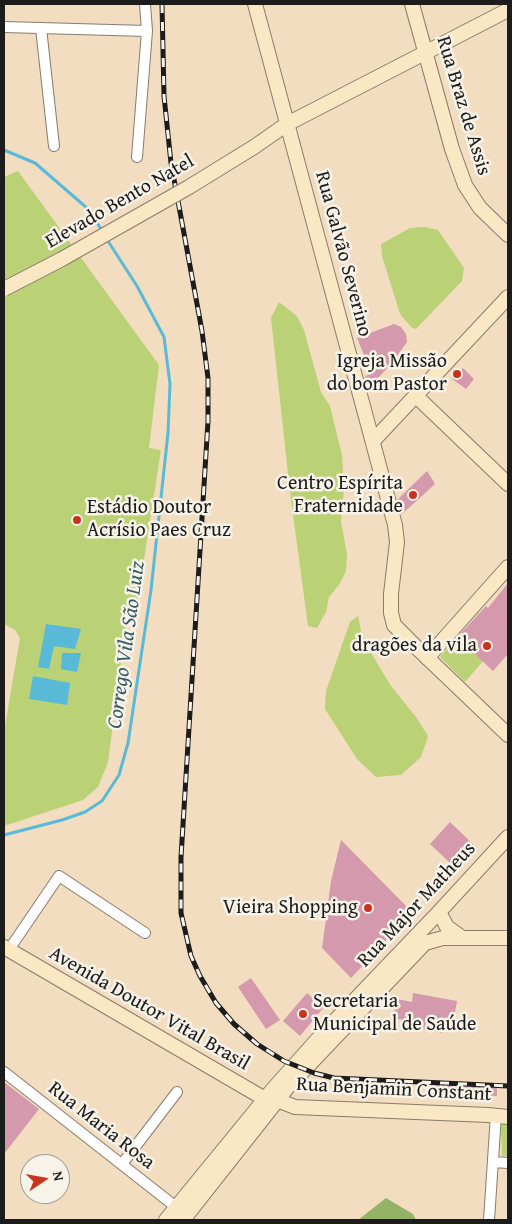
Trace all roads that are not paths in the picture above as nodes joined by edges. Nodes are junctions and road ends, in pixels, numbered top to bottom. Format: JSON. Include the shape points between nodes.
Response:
{"nodes":[{"id":1,"x":145,"y":4,"type":"edge"},
{"id":2,"x":255,"y":4,"type":"edge"},
{"id":3,"x":412,"y":4,"type":"edge"},
{"id":4,"x":508,"y":10,"type":"edge"},
{"id":5,"x":4,"y":27,"type":"edge"},
{"id":6,"x":41,"y":28,"type":"junction"},
{"id":7,"x":147,"y":31,"type":"junction"},
{"id":8,"x":426,"y":53,"type":"junction"},
{"id":9,"x":287,"y":124,"type":"junction"},
{"id":10,"x":54,"y":146,"type":"dead end"},
{"id":11,"x":137,"y":157,"type":"dead end"},
{"id":12,"x":508,"y":234,"type":"edge"},
{"id":13,"x":4,"y":289,"type":"edge"},
{"id":14,"x":508,"y":296,"type":"edge"},
{"id":15,"x":416,"y":396,"type":"junction"},
{"id":16,"x":373,"y":441,"type":"junction"},
{"id":17,"x":508,"y":484,"type":"edge"},
{"id":18,"x":508,"y":568,"type":"edge"},
{"id":19,"x":427,"y":658,"type":"junction"},
{"id":20,"x":508,"y":735,"type":"edge"},
{"id":21,"x":508,"y":836,"type":"edge"},
{"id":22,"x":439,"y":912,"type":"junction"},
{"id":23,"x":146,"y":933,"type":"dead end"},
{"id":24,"x":461,"y":937,"type":"junction"},
{"id":25,"x":508,"y":938,"type":"edge"},
{"id":26,"x":6,"y":949,"type":"edge"},
{"id":27,"x":4,"y":1072,"type":"edge"},
{"id":28,"x":177,"y":1092,"type":"dead end"},
{"id":29,"x":272,"y":1096,"type":"junction"},
{"id":30,"x":502,"y":1116,"type":"edge"},
{"id":31,"x":494,"y":1162,"type":"junction"},
{"id":32,"x":508,"y":1163,"type":"edge"},
{"id":33,"x":122,"y":1164,"type":"junction"},
{"id":34,"x":176,"y":1207,"type":"junction"},
{"id":35,"x":166,"y":1220,"type":"edge"},
{"id":36,"x":183,"y":1220,"type":"edge"},
{"id":37,"x":489,"y":1220,"type":"edge"}],
"edges":[{"from":1,"to":7,"type":"street"},
{"from":2,"to":9,"type":"main road","name":"Rua Galvão Severino"},
{"from":3,"to":8,"type":"main road","name":"Rua Braz de Assis"},
{"from":4,"to":8,"type":"main road","name":"Elevado Bento Natel"},
{"from":5,"to":6,"type":"street"},
{"from":6,"to":7,"type":"street"},
{"from":6,"to":10,"type":"street"},
{"from":7,"to":11,"type":"street"},
{"from":8,"to":9,"type":"main road","name":"Elevado Bento Natel"},
{"from":8,"to":12,"type":"main road","name":"Rua Braz de Assis","via":[[465,185],[480,208]]},
{"from":9,"to":13,"type":"main road","name":"Elevado Bento Natel","bridge":true,"via":[[190,187]]},
{"from":9,"to":16,"type":"main road","name":"Rua Galvão Severino"},
{"from":14,"to":15,"type":"main road"},
{"from":15,"to":16,"type":"main road"},
{"from":15,"to":17,"type":"main road"},
{"from":16,"to":19,"type":"main road","name":"Rua Galvão Severino","via":[[395,525],[391,613],[394,624]]},
{"from":18,"to":19,"type":"main road"},
{"from":19,"to":20,"type":"main road","name":"Rua Galvão Severino"},
{"from":21,"to":22,"type":"main road","name":"Rua Major Matheus"},
{"from":22,"to":24,"type":"main road","via":[[447,927]]},
{"from":22,"to":29,"type":"main road","name":"Rua Major Matheus","via":[[326,1030]]},
{"from":23,"to":26,"type":"street","via":[[58,876]]},
{"from":24,"to":25,"type":"main road","name":"Rua Major Matheus"},
{"from":24,"to":29,"type":"main road","name":"Rua Major Matheus","via":[[425,943],[287,1088]]},
{"from":26,"to":29,"type":"main road","name":"Avenida Doutor Vital Brasil"},
{"from":27,"to":33,"type":"street","name":"Rua Maria Rosa"},
{"from":28,"to":33,"type":"street"},
{"from":29,"to":30,"type":"main road","name":"Rua Benjamin Constant","via":[[294,1107]]},
{"from":29,"to":34,"type":"main road"},
{"from":29,"to":36,"type":"main road"},
{"from":30,"to":31,"type":"street"},
{"from":31,"to":32,"type":"street"},
{"from":31,"to":37,"type":"street"},
{"from":33,"to":34,"type":"street","name":"Rua Maria Rosa"},
{"from":34,"to":35,"type":"main road"}]}
